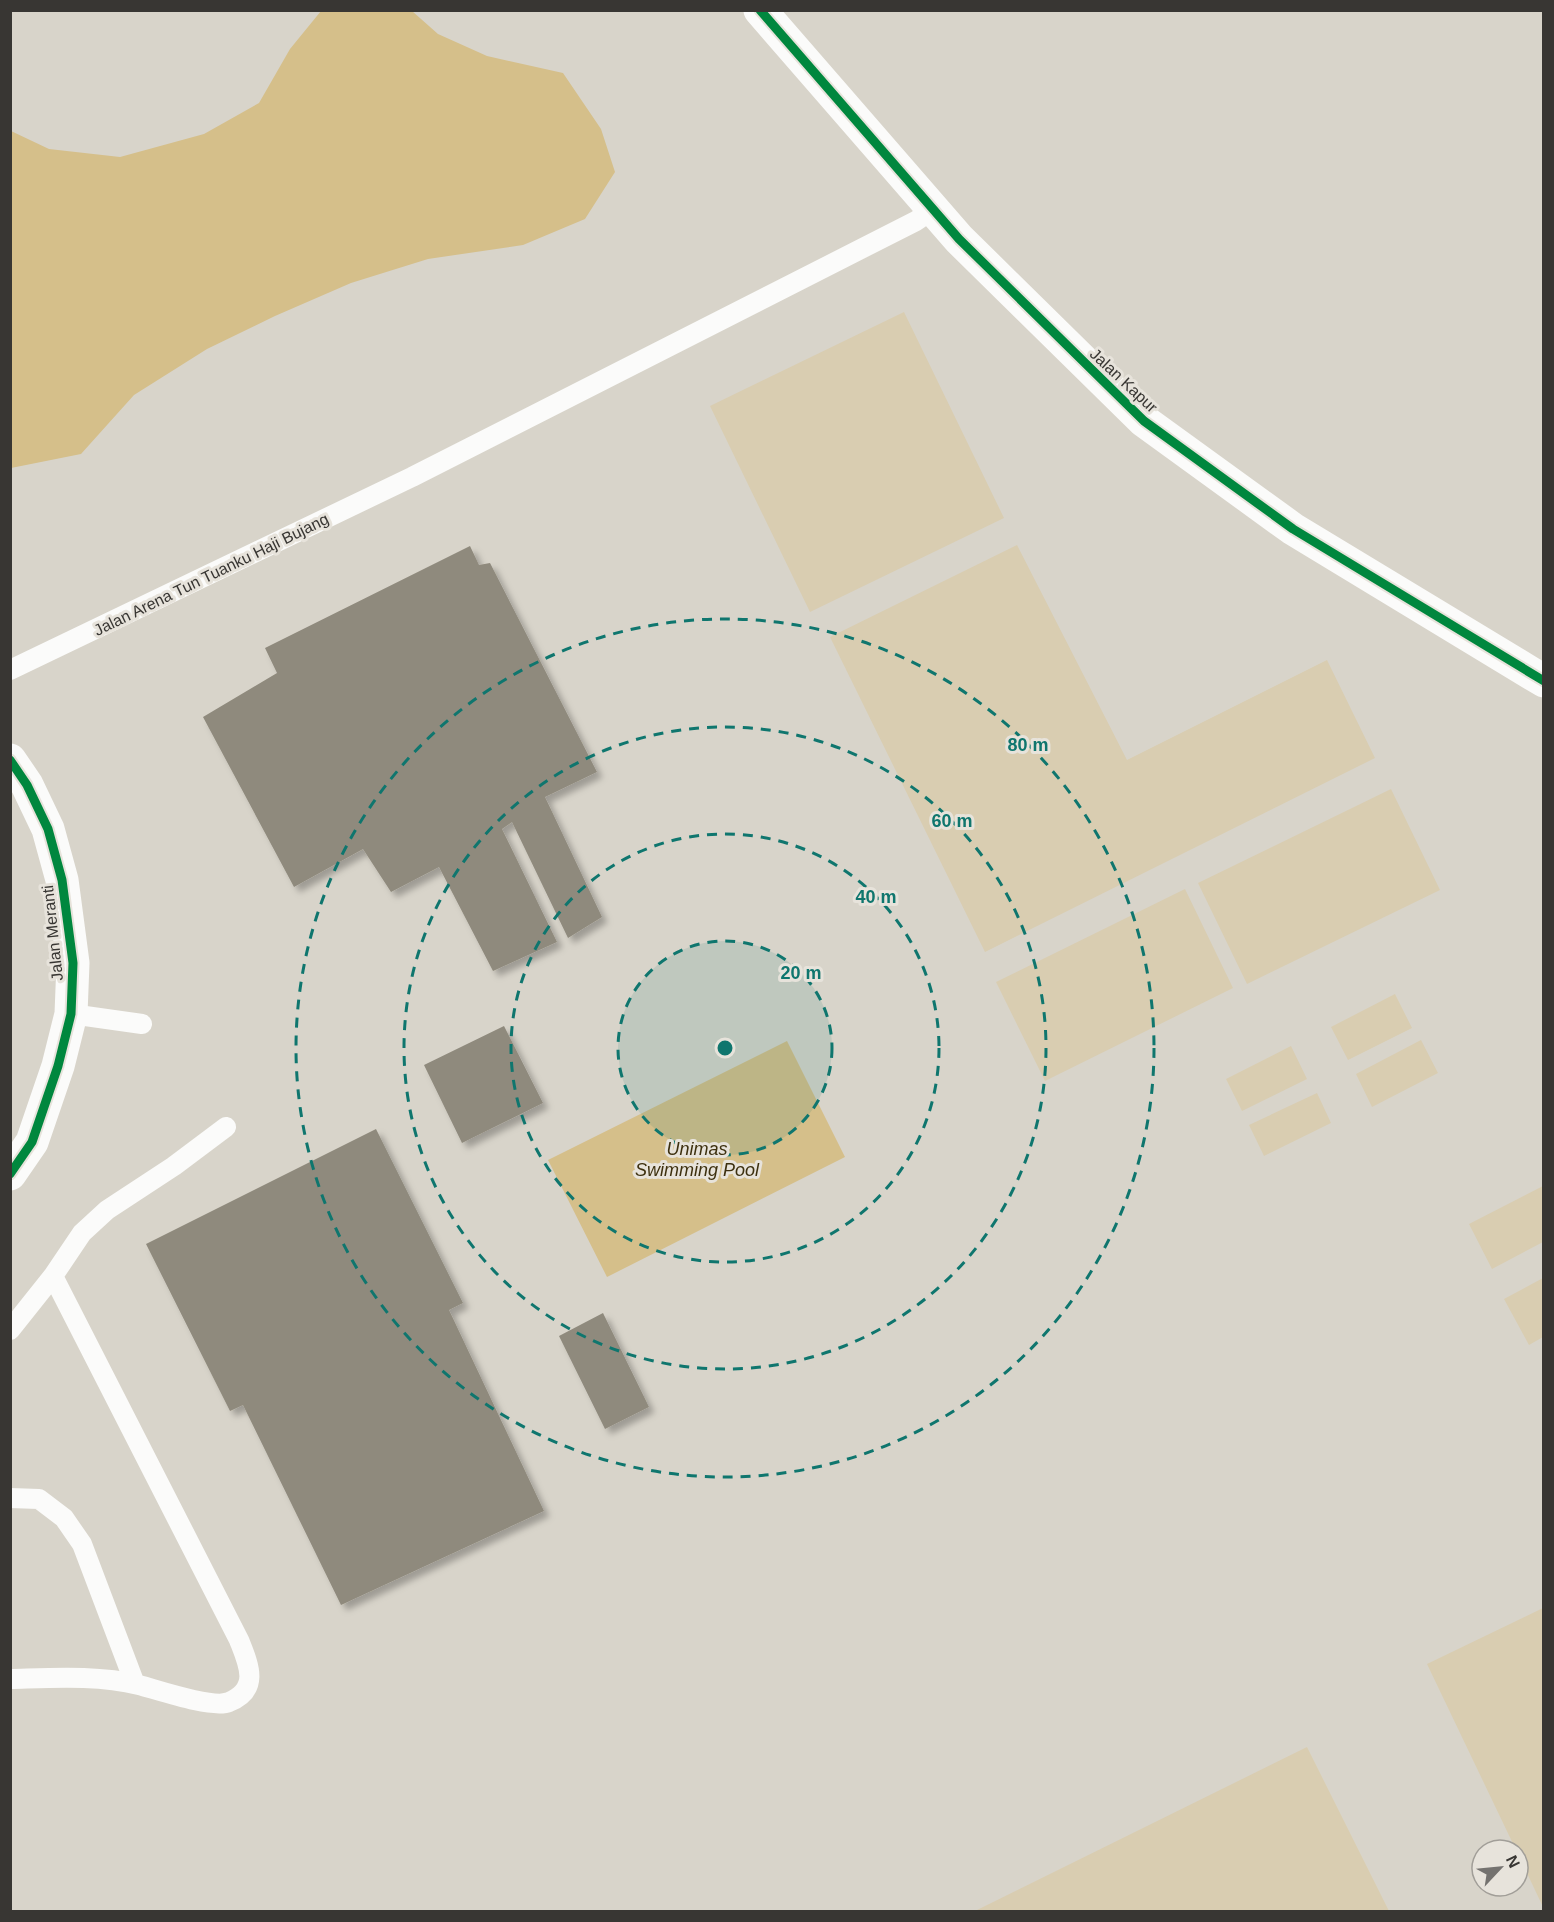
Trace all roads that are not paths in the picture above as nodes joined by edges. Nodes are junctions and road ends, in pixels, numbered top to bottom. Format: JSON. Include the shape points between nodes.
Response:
{"nodes":[{"id":1,"x":760,"y":10,"type":"edge"},
{"id":2,"x":924,"y":215,"type":"junction"},
{"id":3,"x":10,"y":670,"type":"edge"},
{"id":4,"x":1544,"y":681,"type":"edge"},
{"id":5,"x":10,"y":759,"type":"edge"},
{"id":6,"x":71,"y":1014,"type":"junction"},
{"id":7,"x":142,"y":1024,"type":"dead end"},
{"id":8,"x":226,"y":1127,"type":"dead end"},
{"id":9,"x":10,"y":1174,"type":"edge"},
{"id":10,"x":52,"y":1276,"type":"junction"},
{"id":11,"x":10,"y":1330,"type":"edge"},
{"id":12,"x":10,"y":1498,"type":"edge"},
{"id":13,"x":10,"y":1679,"type":"edge"},
{"id":14,"x":135,"y":1684,"type":"junction"}],
"edges":[{"from":1,"to":2,"type":"street","name":"Jalan Kapur"},
{"from":2,"to":3,"type":"lane","name":"Jalan Arena Tun Tuanku Haji Bujang","via":[[412,477]]},
{"from":2,"to":4,"type":"street","name":"Jalan Kapur","via":[[958,239],[1123,403],[1173,444],[1293,529]]},
{"from":5,"to":6,"type":"street","name":"Jalan Meranti","via":[[48,829],[62,879],[73,963]]},
{"from":6,"to":7,"type":"lane"},
{"from":6,"to":9,"type":"street","name":"Jalan Meranti","via":[[32,1142]]},
{"from":8,"to":10,"type":"lane","via":[[107,1210],[82,1233]]},
{"from":10,"to":11,"type":"lane"},
{"from":10,"to":14,"type":"lane","via":[[250,1667],[244,1691],[226,1704]]},
{"from":12,"to":14,"type":"lane","via":[[39,1499],[64,1518],[82,1544]]},
{"from":13,"to":14,"type":"lane","via":[[84,1678]]}]}
